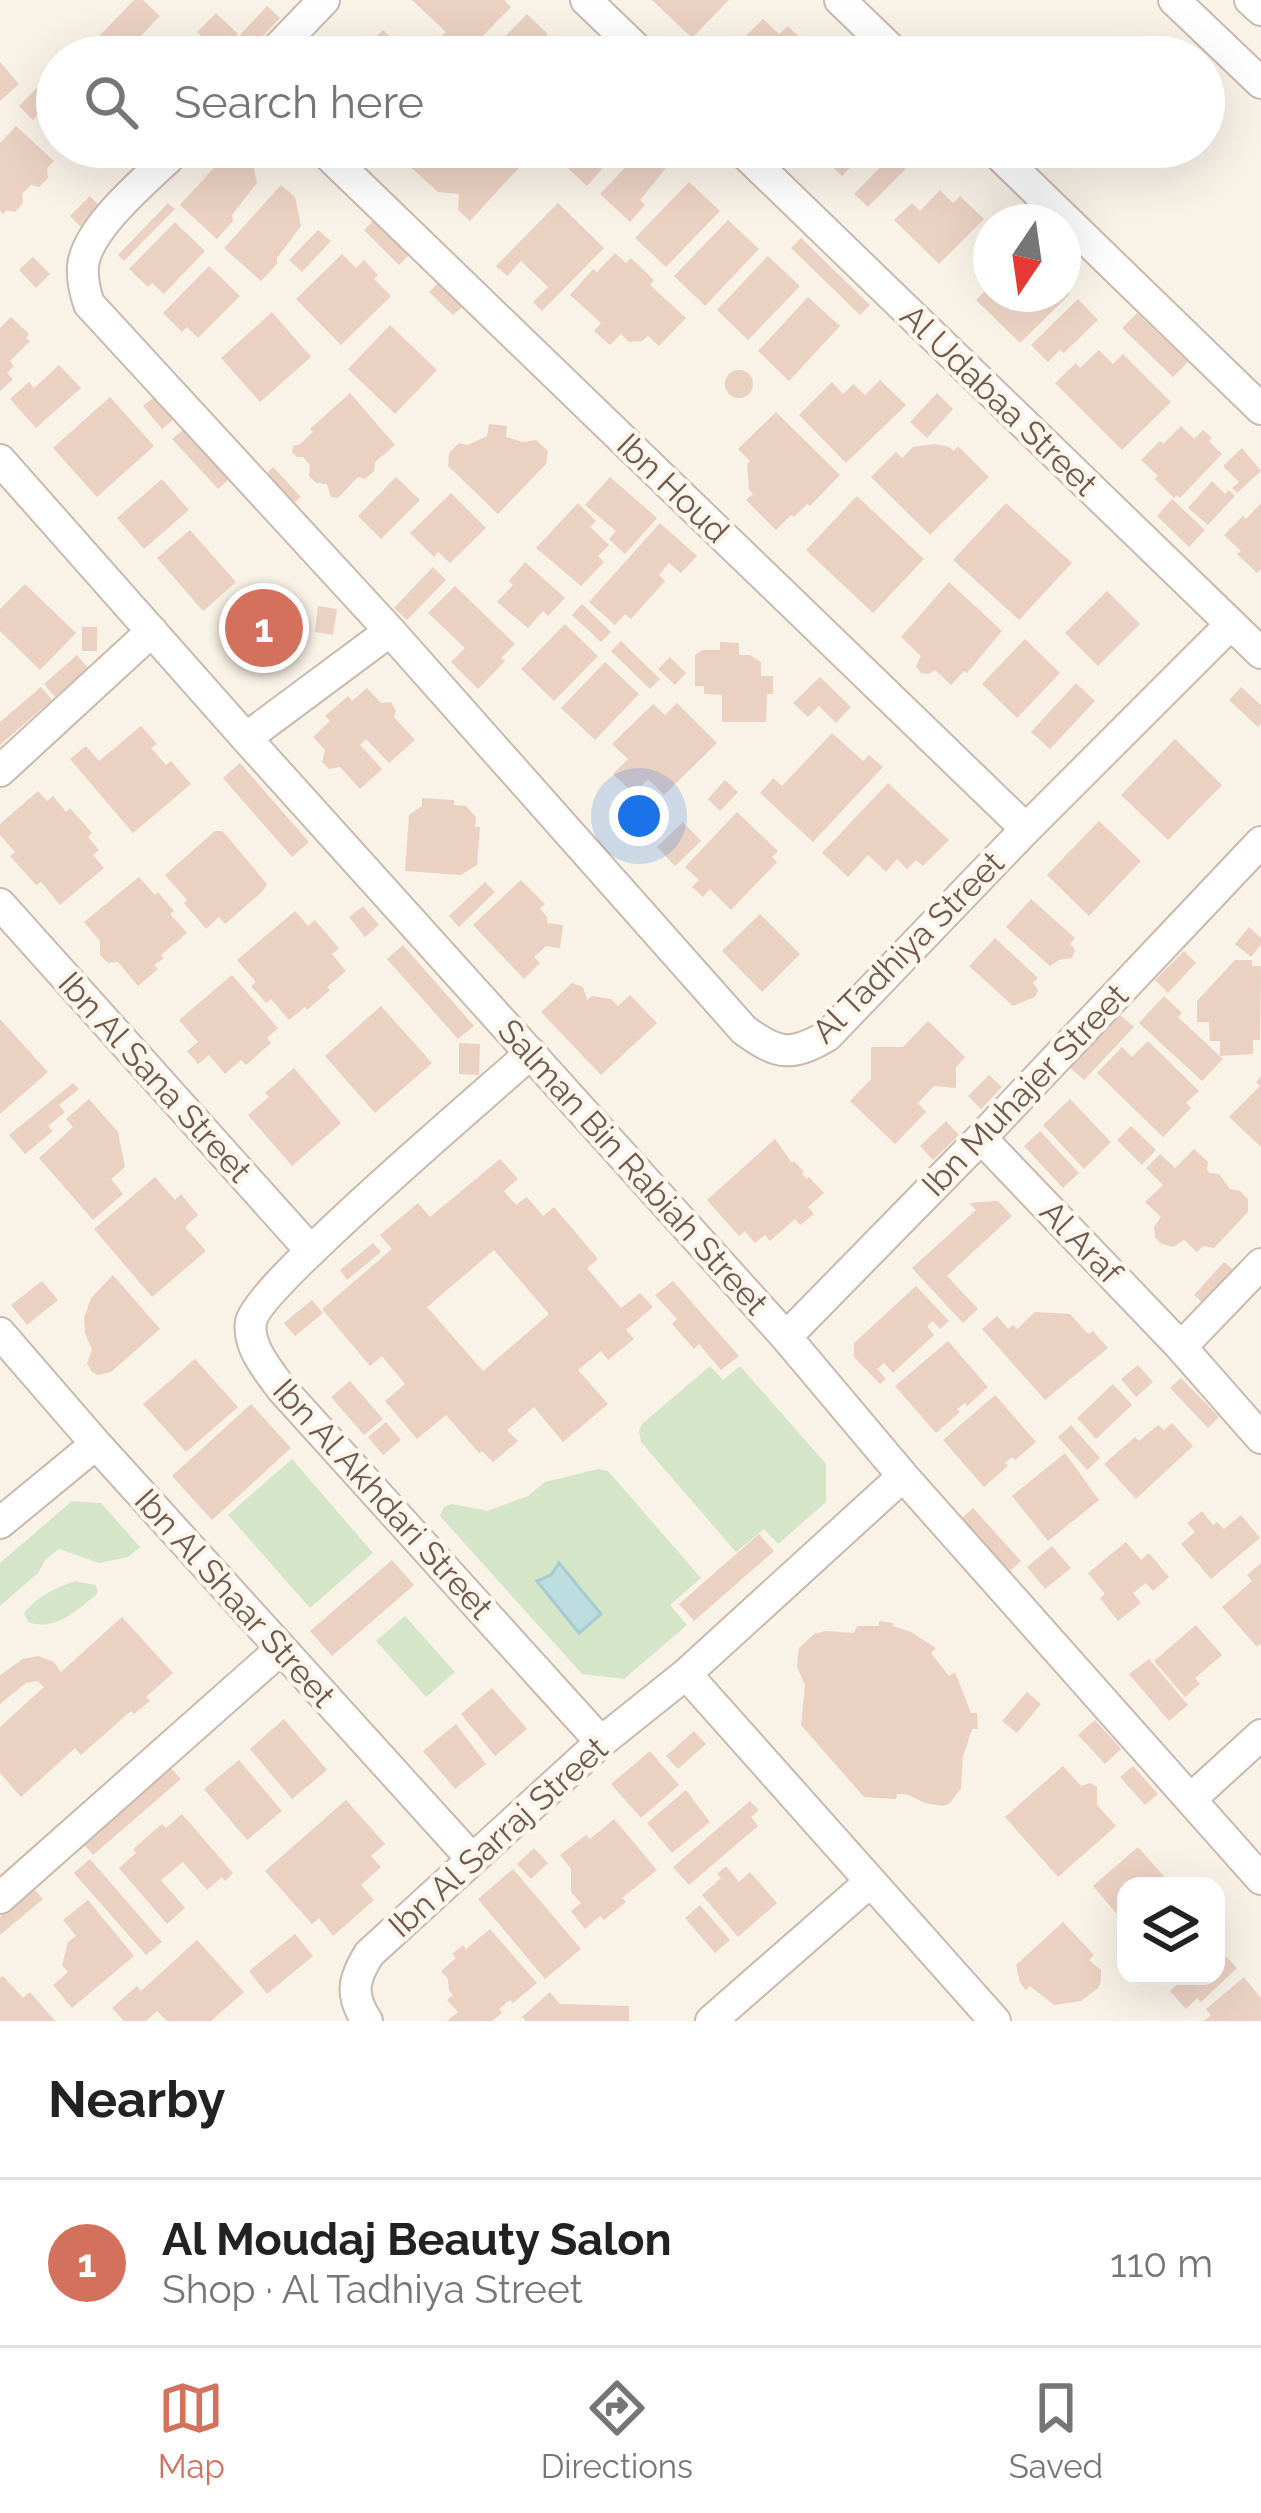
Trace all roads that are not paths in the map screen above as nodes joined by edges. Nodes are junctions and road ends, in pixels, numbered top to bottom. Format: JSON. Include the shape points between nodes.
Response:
{"nodes":[{"id":1,"x":324,"y":0,"type":"edge"},
{"id":2,"x":586,"y":0,"type":"edge"},
{"id":3,"x":840,"y":0,"type":"edge"},
{"id":4,"x":1174,"y":0,"type":"edge"},
{"id":5,"x":1250,"y":0,"type":"edge"},
{"id":6,"x":1261,"y":10,"type":"edge"},
{"id":7,"x":289,"y":36,"type":"edge"},
{"id":8,"x":623,"y":36,"type":"edge"},
{"id":9,"x":877,"y":36,"type":"edge"},
{"id":10,"x":1212,"y":36,"type":"edge"},
{"id":11,"x":1225,"y":49,"type":"edge"},
{"id":12,"x":1261,"y":83,"type":"edge"},
{"id":13,"x":159,"y":168,"type":"edge"},
{"id":14,"x":342,"y":168,"type":"edge"},
{"id":15,"x":760,"y":168,"type":"edge"},
{"id":16,"x":1013,"y":168,"type":"edge"},
{"id":17,"x":1261,"y":410,"type":"edge"},
{"id":18,"x":0,"y":460,"type":"edge"},
{"id":19,"x":1231,"y":624,"type":"junction"},
{"id":20,"x":152,"y":631,"type":"junction"},
{"id":21,"x":390,"y":631,"type":"junction"},
{"id":22,"x":1261,"y":653,"type":"edge"},
{"id":23,"x":246,"y":738,"type":"junction"},
{"id":24,"x":0,"y":770,"type":"edge"},
{"id":25,"x":1026,"y":829,"type":"junction"},
{"id":26,"x":1261,"y":842,"type":"edge"},
{"id":27,"x":0,"y":904,"type":"edge"},
{"id":28,"x":531,"y":1053,"type":"junction"},
{"id":29,"x":981,"y":1138,"type":"junction"},
{"id":30,"x":311,"y":1251,"type":"junction"},
{"id":31,"x":1261,"y":1264,"type":"edge"},
{"id":32,"x":0,"y":1333,"type":"edge"},
{"id":33,"x":786,"y":1336,"type":"junction"},
{"id":34,"x":1181,"y":1347,"type":"junction"},
{"id":35,"x":1261,"y":1438,"type":"edge"},
{"id":36,"x":96,"y":1444,"type":"junction"},
{"id":37,"x":903,"y":1476,"type":"junction"},
{"id":38,"x":0,"y":1523,"type":"edge"},
{"id":39,"x":281,"y":1649,"type":"junction"},
{"id":40,"x":686,"y":1674,"type":"junction"},
{"id":41,"x":1261,"y":1735,"type":"edge"},
{"id":42,"x":602,"y":1742,"type":"junction"},
{"id":43,"x":1192,"y":1798,"type":"junction"},
{"id":44,"x":472,"y":1859,"type":"junction"},
{"id":45,"x":1261,"y":1879,"type":"edge"},
{"id":46,"x":870,"y":1882,"type":"junction"},
{"id":47,"x":0,"y":1898,"type":"edge"},
{"id":48,"x":367,"y":2021,"type":"edge"},
{"id":49,"x":710,"y":2021,"type":"edge"},
{"id":50,"x":995,"y":2021,"type":"edge"}],
"edges":[{"from":1,"to":7,"type":"street"},
{"from":2,"to":8,"type":"street"},
{"from":3,"to":9,"type":"street"},
{"from":4,"to":10,"type":"street"},
{"from":5,"to":6,"type":"street"},
{"from":11,"to":12,"type":"street"},
{"from":13,"to":21,"type":"street","name":"Al Tadhiya Street","via":[[98,228],[83,266],[88,304]]},
{"from":14,"to":25,"type":"street","name":"Ibn Houd"},
{"from":15,"to":19,"type":"street","name":"Al Udabaa Street"},
{"from":16,"to":17,"type":"street"},
{"from":18,"to":20,"type":"street","name":"Salman Bin Rabiah Street"},
{"from":19,"to":22,"type":"street","name":"Al Udabaa Street"},
{"from":19,"to":25,"type":"street","name":"Al Tadhiya Street"},
{"from":20,"to":23,"type":"street","name":"Salman Bin Rabiah Street"},
{"from":20,"to":24,"type":"street"},
{"from":21,"to":23,"type":"street"},
{"from":21,"to":25,"type":"street","name":"Al Tadhiya Street","via":[[744,1030],[781,1050],[802,1050],[827,1036]]},
{"from":23,"to":28,"type":"street","name":"Salman Bin Rabiah Street"},
{"from":26,"to":29,"type":"street","name":"Ibn Muhajer Street"},
{"from":27,"to":30,"type":"street","name":"Ibn Al Sana Street"},
{"from":28,"to":30,"type":"street","name":"Ibn Al Akhdari Street"},
{"from":28,"to":33,"type":"street","name":"Salman Bin Rabiah Street"},
{"from":29,"to":33,"type":"street","name":"Ibn Muhajer Street"},
{"from":29,"to":34,"type":"street","name":"Al Araf"},
{"from":30,"to":42,"type":"street","name":"Ibn Al Akhdari Street","via":[[255,1310],[250,1334],[259,1357]]},
{"from":31,"to":34,"type":"street"},
{"from":32,"to":36,"type":"street","name":"Ibn Al Shaar Street"},
{"from":33,"to":37,"type":"street","name":"Salman Bin Rabiah Street"},
{"from":34,"to":35,"type":"street","name":"Al Araf"},
{"from":36,"to":38,"type":"street"},
{"from":36,"to":39,"type":"street","name":"Ibn Al Shaar Street"},
{"from":37,"to":40,"type":"street","name":"Ibn Al Sarraj Street"},
{"from":37,"to":43,"type":"street","name":"Salman Bin Rabiah Street"},
{"from":39,"to":44,"type":"street","name":"Ibn Al Shaar Street"},
{"from":39,"to":47,"type":"street"},
{"from":40,"to":42,"type":"street","name":"Ibn Al Sarraj Street"},
{"from":40,"to":46,"type":"street"},
{"from":41,"to":43,"type":"street"},
{"from":42,"to":44,"type":"street","name":"Ibn Al Sarraj Street"},
{"from":43,"to":45,"type":"street","name":"Salman Bin Rabiah Street"},
{"from":44,"to":48,"type":"street","name":"Ibn Al Sarraj Street","via":[[369,1954],[354,1997]]},
{"from":46,"to":49,"type":"street"},
{"from":46,"to":50,"type":"street"}]}
